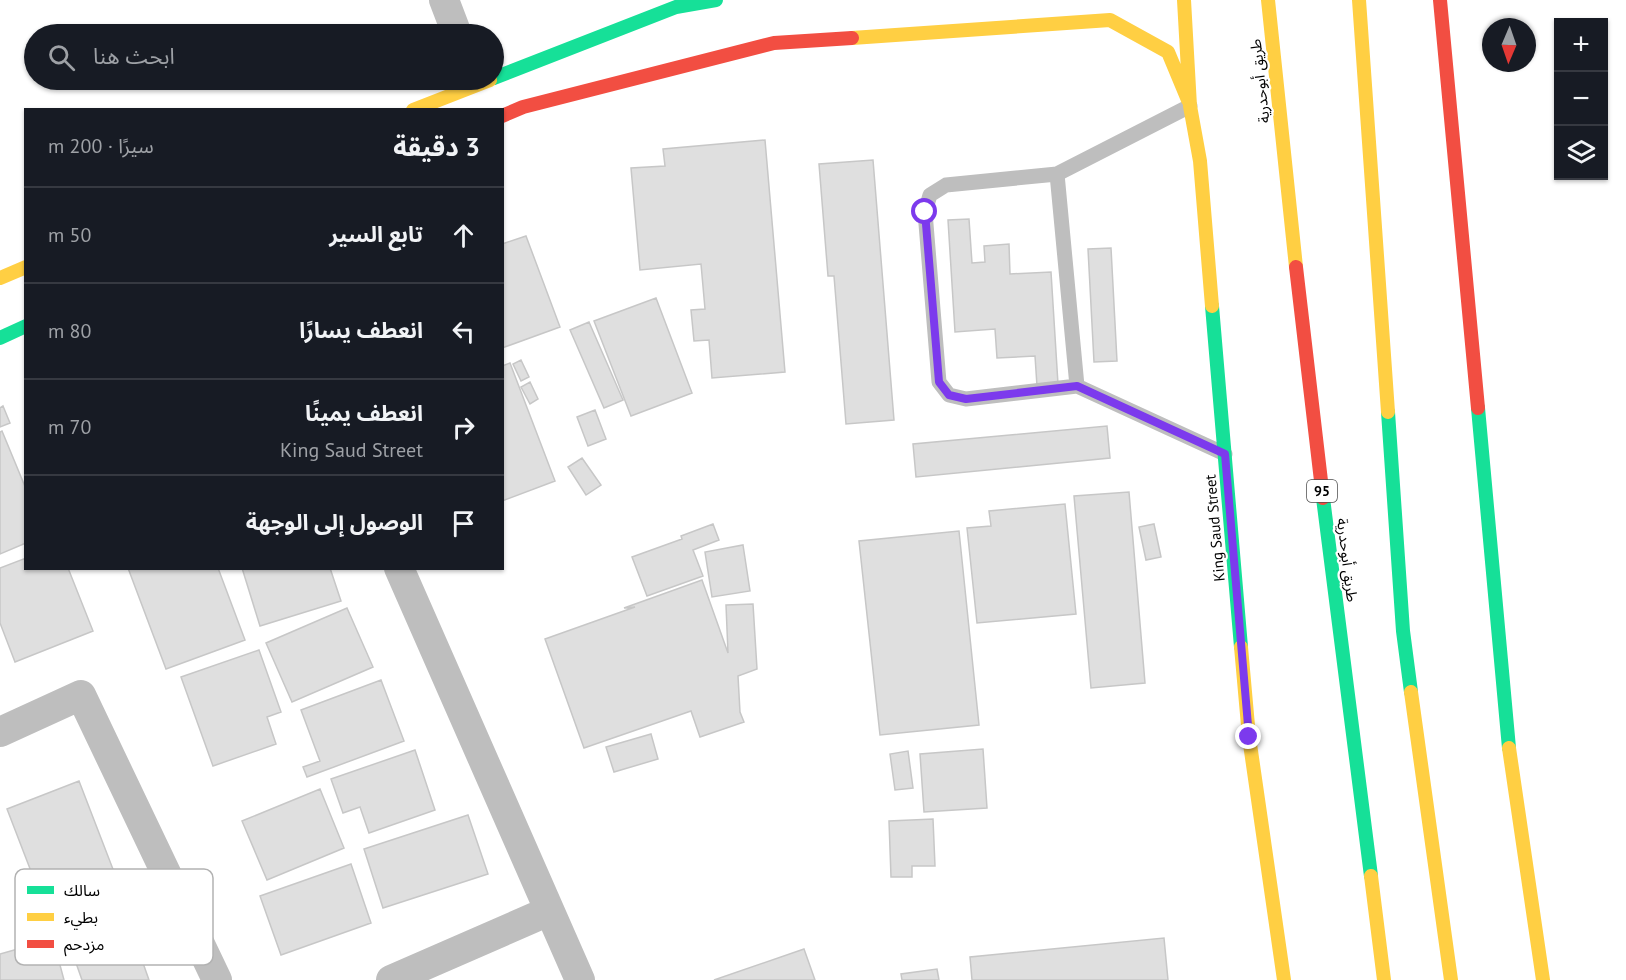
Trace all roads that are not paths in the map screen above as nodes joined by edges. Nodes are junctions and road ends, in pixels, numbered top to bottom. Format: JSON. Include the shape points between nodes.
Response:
{"nodes":[{"id":1,"x":444,"y":0,"type":"edge"},
{"id":2,"x":716,"y":0,"type":"edge"},
{"id":3,"x":1184,"y":0,"type":"edge"},
{"id":4,"x":1268,"y":0,"type":"edge"},
{"id":5,"x":1359,"y":0,"type":"edge"},
{"id":6,"x":1440,"y":0,"type":"edge"},
{"id":7,"x":676,"y":3,"type":"edge"},
{"id":8,"x":454,"y":24,"type":"edge"},
{"id":9,"x":504,"y":72,"type":"edge"},
{"id":10,"x":460,"y":90,"type":"edge"},
{"id":11,"x":1190,"y":105,"type":"junction"},
{"id":12,"x":418,"y":108,"type":"edge"},
{"id":13,"x":504,"y":115,"type":"edge"},
{"id":14,"x":1057,"y":174,"type":"junction"},
{"id":15,"x":24,"y":268,"type":"edge"},
{"id":16,"x":0,"y":278,"type":"edge"},
{"id":17,"x":24,"y":328,"type":"edge"},
{"id":18,"x":0,"y":338,"type":"edge"},
{"id":19,"x":1077,"y":386,"type":"junction"},
{"id":20,"x":1225,"y":454,"type":"junction"},
{"id":21,"x":400,"y":570,"type":"edge"},
{"id":22,"x":0,"y":732,"type":"edge"},
{"id":23,"x":164,"y":869,"type":"edge"},
{"id":24,"x":549,"y":911,"type":"junction"},
{"id":25,"x":210,"y":965,"type":"edge"},
{"id":26,"x":217,"y":980,"type":"edge"},
{"id":27,"x":391,"y":980,"type":"edge"},
{"id":28,"x":580,"y":980,"type":"edge"},
{"id":29,"x":1284,"y":980,"type":"edge"},
{"id":30,"x":1384,"y":980,"type":"edge"},
{"id":31,"x":1451,"y":980,"type":"edge"},
{"id":32,"x":1543,"y":980,"type":"edge"}],
"edges":[{"from":1,"to":8,"type":"street"},
{"from":2,"to":7,"type":"main road"},
{"from":3,"to":11,"type":"main road","name":"King Saud Street"},
{"from":4,"to":30,"type":"main road","name":"طريق أبوحدرية","number":"95","via":[[1314,431]]},
{"from":5,"to":31,"type":"main road","via":[[1403,631]]},
{"from":6,"to":32,"type":"main road","via":[[1511,769]]},
{"from":7,"to":9,"type":"main road"},
{"from":10,"to":12,"type":"main road"},
{"from":11,"to":13,"type":"main road","via":[[1168,52],[1110,20],[774,43]]},
{"from":11,"to":14,"type":"lane"},
{"from":11,"to":20,"type":"main road","name":"King Saud Street","via":[[1200,161]]},
{"from":14,"to":19,"type":"lane"},
{"from":14,"to":19,"type":"lane","via":[[945,185],[930,195],[925,212],[939,382],[949,395],[966,399]]},
{"from":15,"to":16,"type":"main road"},
{"from":17,"to":18,"type":"main road"},
{"from":19,"to":20,"type":"lane"},
{"from":20,"to":29,"type":"main road","name":"King Saud Street","via":[[1249,737]]},
{"from":21,"to":24,"type":"street"},
{"from":22,"to":23,"type":"street","via":[[81,695]]},
{"from":24,"to":27,"type":"street"},
{"from":24,"to":28,"type":"street"},
{"from":25,"to":26,"type":"street"}]}
